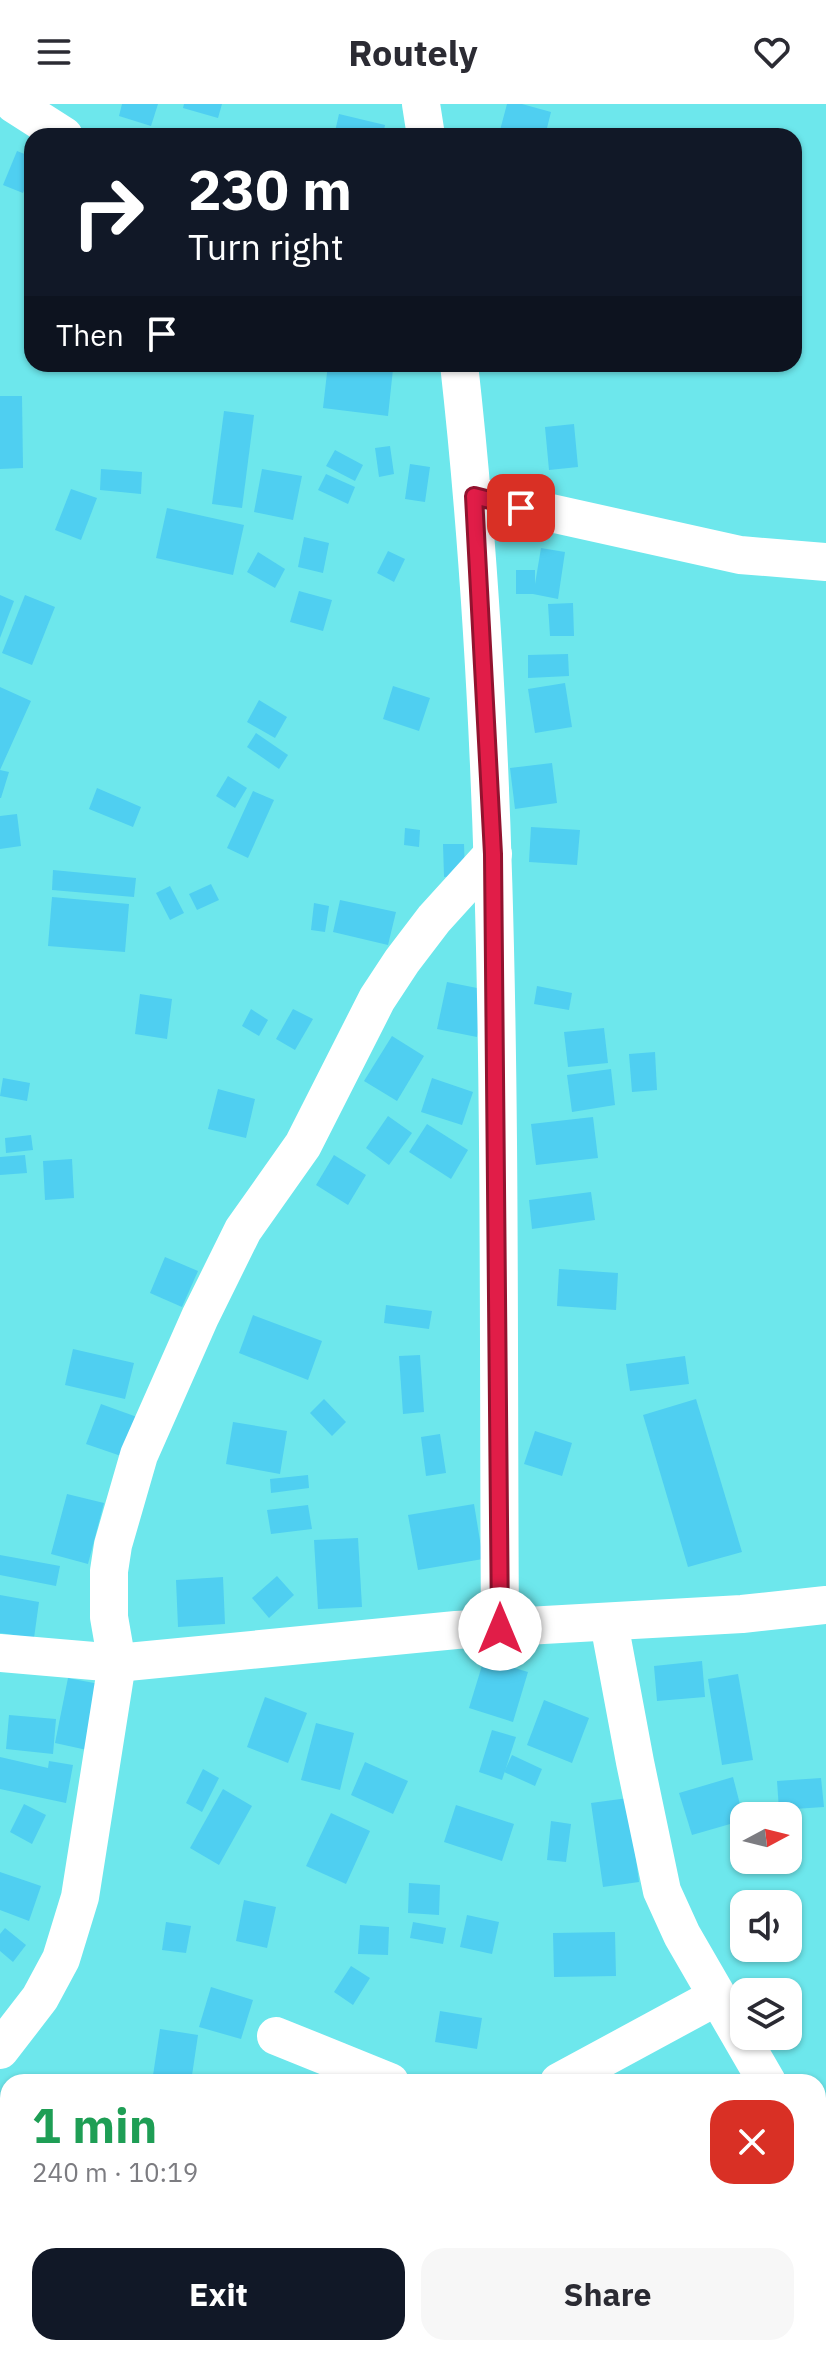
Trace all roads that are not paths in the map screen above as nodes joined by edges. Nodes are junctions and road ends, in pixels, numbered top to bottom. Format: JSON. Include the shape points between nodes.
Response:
{"nodes":[{"id":1,"x":14,"y":104,"type":"edge"},
{"id":2,"x":421,"y":104,"type":"edge"},
{"id":3,"x":52,"y":128,"type":"edge"},
{"id":4,"x":425,"y":128,"type":"edge"},
{"id":5,"x":460,"y":372,"type":"edge"},
{"id":6,"x":474,"y":496,"type":"junction"},
{"id":7,"x":826,"y":562,"type":"edge"},
{"id":8,"x":493,"y":854,"type":"junction"},
{"id":9,"x":826,"y":1605,"type":"edge"},
{"id":10,"x":609,"y":1623,"type":"junction"},
{"id":11,"x":500,"y":1629,"type":"junction"},
{"id":12,"x":0,"y":1653,"type":"edge"},
{"id":13,"x":117,"y":1663,"type":"junction"},
{"id":14,"x":716,"y":1997,"type":"junction"},
{"id":15,"x":276,"y":2036,"type":"dead end"},
{"id":16,"x":0,"y":2050,"type":"edge"},
{"id":17,"x":370,"y":2074,"type":"edge"},
{"id":18,"x":574,"y":2074,"type":"edge"},
{"id":19,"x":762,"y":2074,"type":"edge"}],
"edges":[{"from":1,"to":3,"type":"street"},
{"from":2,"to":4,"type":"street"},
{"from":5,"to":6,"type":"street"},
{"from":6,"to":7,"type":"street","via":[[740,555]]},
{"from":6,"to":8,"type":"street"},
{"from":8,"to":11,"type":"street"},
{"from":8,"to":13,"type":"street","via":[[402,961],[364,1023],[303,1145],[243,1230],[200,1317],[139,1455],[113,1545],[108,1593]]},
{"from":9,"to":10,"type":"street"},
{"from":10,"to":11,"type":"street"},
{"from":10,"to":14,"type":"street","via":[[662,1891]]},
{"from":11,"to":13,"type":"street"},
{"from":12,"to":13,"type":"street"},
{"from":13,"to":16,"type":"street","via":[[80,1897],[69,1934],[40,1998]]},
{"from":14,"to":18,"type":"street"},
{"from":14,"to":19,"type":"street"},
{"from":15,"to":17,"type":"street"}]}
